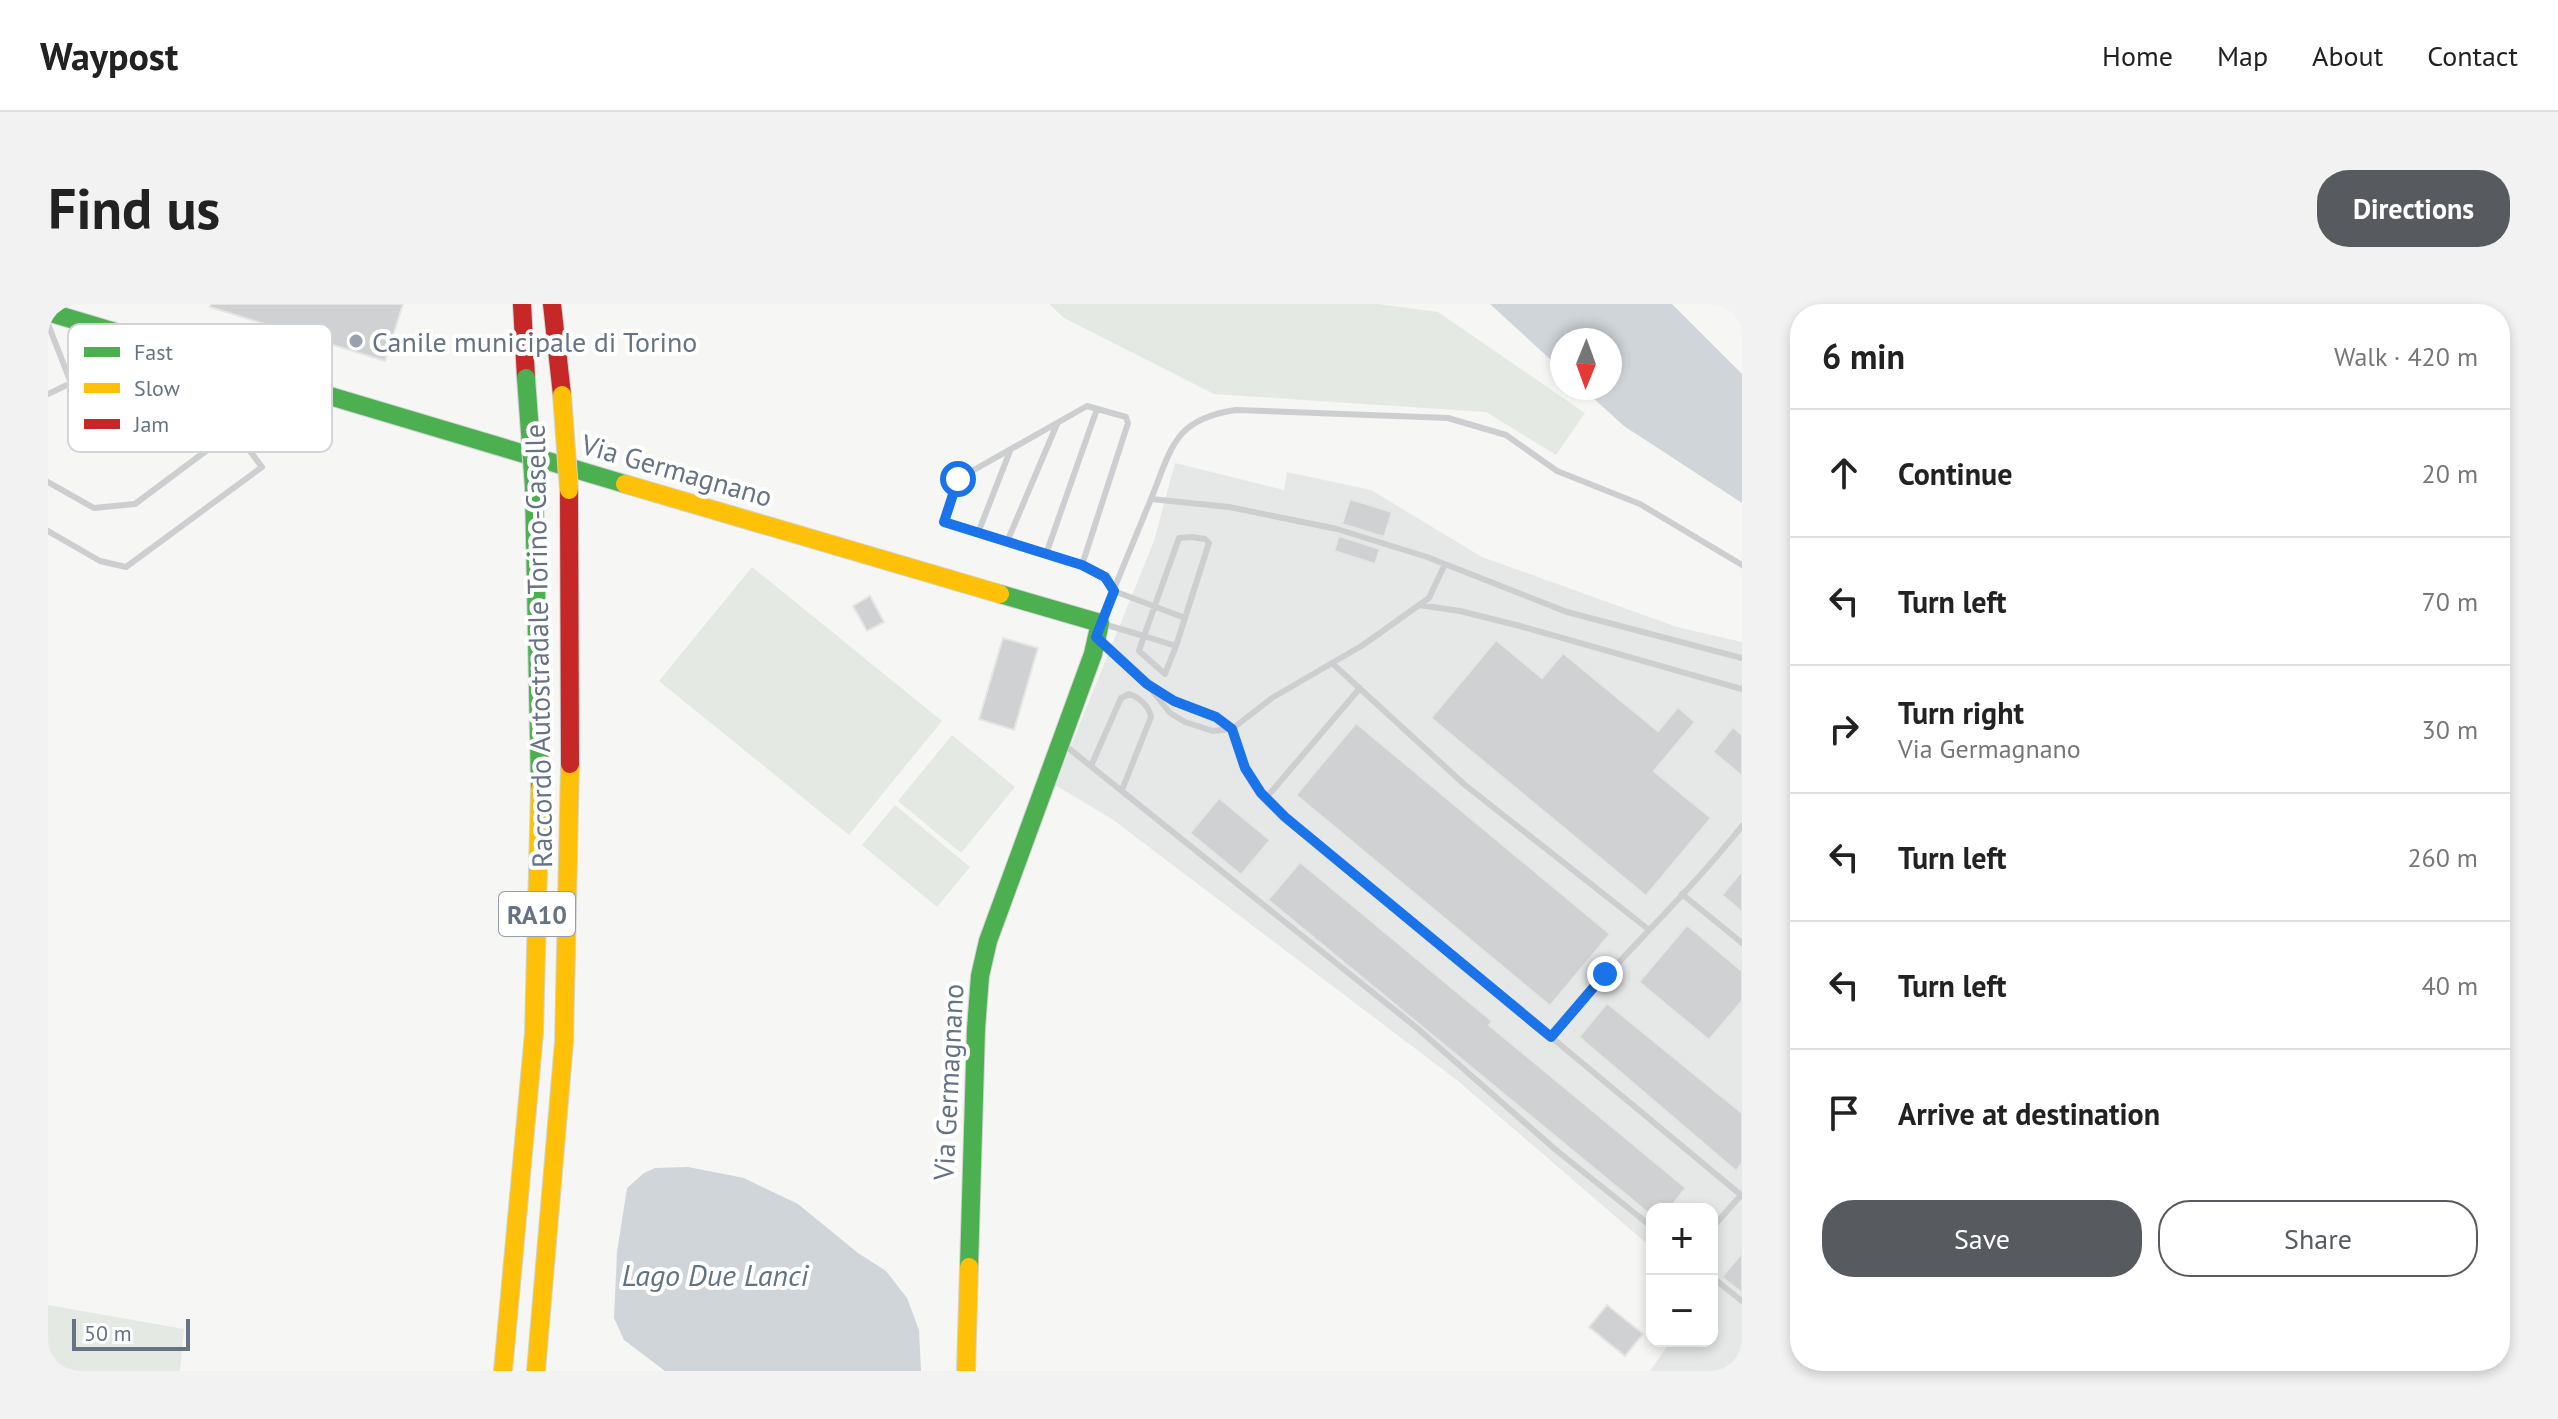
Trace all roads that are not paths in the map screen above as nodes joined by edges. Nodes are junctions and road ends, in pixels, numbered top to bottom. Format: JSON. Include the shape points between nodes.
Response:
{"nodes":[{"id":1,"x":522,"y":304,"type":"edge"},
{"id":2,"x":552,"y":304,"type":"edge"},
{"id":3,"x":49,"y":318,"type":"edge"},
{"id":4,"x":70,"y":324,"type":"edge"},
{"id":5,"x":68,"y":374,"type":"edge"},
{"id":6,"x":68,"y":384,"type":"edge"},
{"id":7,"x":48,"y":394,"type":"edge"},
{"id":8,"x":332,"y":399,"type":"edge"},
{"id":9,"x":1097,"y":409,"type":"junction"},
{"id":10,"x":1058,"y":422,"type":"junction"},
{"id":11,"x":1010,"y":449,"type":"junction"},
{"id":12,"x":205,"y":452,"type":"edge"},
{"id":13,"x":251,"y":452,"type":"edge"},
{"id":14,"x":48,"y":482,"type":"edge"},
{"id":15,"x":1151,"y":499,"type":"junction"},
{"id":16,"x":48,"y":531,"type":"edge"},
{"id":17,"x":978,"y":533,"type":"junction"},
{"id":18,"x":1007,"y":542,"type":"junction"},
{"id":19,"x":1046,"y":554,"type":"junction"},
{"id":20,"x":1445,"y":564,"type":"junction"},
{"id":21,"x":1082,"y":565,"type":"junction"},
{"id":22,"x":1742,"y":565,"type":"edge"},
{"id":23,"x":1114,"y":591,"type":"junction"},
{"id":24,"x":1419,"y":605,"type":"junction"},
{"id":25,"x":1154,"y":607,"type":"junction"},
{"id":26,"x":1185,"y":618,"type":"junction"},
{"id":27,"x":1098,"y":630,"type":"junction"},
{"id":28,"x":1144,"y":636,"type":"junction"},
{"id":29,"x":1176,"y":646,"type":"junction"},
{"id":30,"x":1742,"y":658,"type":"edge"},
{"id":31,"x":1332,"y":663,"type":"junction"},
{"id":32,"x":1147,"y":684,"type":"junction"},
{"id":33,"x":1360,"y":688,"type":"junction"},
{"id":34,"x":1742,"y":689,"type":"edge"},
{"id":35,"x":1232,"y":729,"type":"junction"},
{"id":36,"x":1060,"y":741,"type":"junction"},
{"id":37,"x":1091,"y":766,"type":"junction"},
{"id":38,"x":1122,"y":790,"type":"junction"},
{"id":39,"x":1266,"y":798,"type":"junction"},
{"id":40,"x":1742,"y":826,"type":"edge"},
{"id":41,"x":1682,"y":894,"type":"junction"},
{"id":42,"x":1648,"y":929,"type":"junction"},
{"id":43,"x":1742,"y":943,"type":"edge"},
{"id":44,"x":1551,"y":1037,"type":"junction"},
{"id":45,"x":1742,"y":1196,"type":"edge"},
{"id":46,"x":1646,"y":1222,"type":"edge"},
{"id":47,"x":1718,"y":1222,"type":"edge"},
{"id":48,"x":1718,"y":1282,"type":"edge"},
{"id":49,"x":1742,"y":1301,"type":"edge"},
{"id":50,"x":503,"y":1371,"type":"edge"},
{"id":51,"x":536,"y":1371,"type":"edge"},
{"id":52,"x":966,"y":1371,"type":"edge"}],
"edges":[{"from":1,"to":50,"type":"main road","name":"Raccordo Autostradale Torino-Caselle","number":"RA10","bridge":true,"via":[[534,487],[540,774],[534,1033]]},
{"from":2,"to":51,"type":"main road","name":"Raccordo Autostradale Torino-Caselle","number":"RA10","bridge":true,"via":[[569,490],[570,794],[564,1042]]},
{"from":3,"to":4,"type":"main road","name":"Via Germagnano"},
{"from":3,"to":5,"type":"lane"},
{"from":6,"to":7,"type":"lane"},
{"from":8,"to":27,"type":"main road","name":"Via Germagnano"},
{"from":9,"to":10,"type":"lane","via":[[1087,406]]},
{"from":9,"to":19,"type":"lane"},
{"from":9,"to":21,"type":"lane","via":[[1126,417],[1128,423]]},
{"from":10,"to":11,"type":"lane"},
{"from":10,"to":18,"type":"lane"},
{"from":11,"to":17,"type":"lane"},
{"from":11,"to":17,"type":"lane","via":[[958,479],[944,522]]},
{"from":12,"to":14,"type":"lane","via":[[135,504],[94,508]]},
{"from":13,"to":16,"type":"lane","via":[[262,467],[126,567],[100,561]]},
{"from":15,"to":20,"type":"lane","via":[[1229,507],[1337,529]]},
{"from":15,"to":22,"type":"lane","name":"Via Germagnano","via":[[1186,427],[1211,413],[1448,418],[1506,435],[1557,471],[1640,504]]},
{"from":15,"to":23,"type":"lane","name":"Via Germagnano"},
{"from":17,"to":18,"type":"lane"},
{"from":18,"to":19,"type":"lane"},
{"from":19,"to":21,"type":"lane"},
{"from":20,"to":24,"type":"lane","via":[[1433,592]]},
{"from":20,"to":30,"type":"lane","via":[[1567,612]]},
{"from":21,"to":23,"type":"lane","via":[[1105,577]]},
{"from":23,"to":25,"type":"lane"},
{"from":23,"to":27,"type":"lane","name":"Via Germagnano"},
{"from":24,"to":31,"type":"lane"},
{"from":24,"to":34,"type":"lane","via":[[1520,626]]},
{"from":25,"to":26,"type":"lane"},
{"from":25,"to":26,"type":"lane","via":[[1179,538],[1205,539],[1209,543]]},
{"from":25,"to":28,"type":"lane"},
{"from":26,"to":29,"type":"lane"},
{"from":27,"to":28,"type":"lane"},
{"from":27,"to":32,"type":"lane"},
{"from":27,"to":36,"type":"main road","name":"Via Germagnano"},
{"from":28,"to":29,"type":"lane"},
{"from":28,"to":29,"type":"lane","via":[[1139,651],[1165,674]]},
{"from":31,"to":33,"type":"lane"},
{"from":31,"to":35,"type":"lane"},
{"from":32,"to":35,"type":"lane"},
{"from":32,"to":35,"type":"lane","via":[[1177,717],[1213,731]]},
{"from":33,"to":39,"type":"lane"},
{"from":33,"to":42,"type":"lane","via":[[1465,785]]},
{"from":35,"to":39,"type":"lane","via":[[1245,768]]},
{"from":36,"to":37,"type":"lane"},
{"from":36,"to":52,"type":"main road","name":"Via Germagnano","via":[[1002,898],[980,976]]},
{"from":37,"to":38,"type":"lane"},
{"from":37,"to":38,"type":"lane","via":[[1121,698],[1134,695],[1151,717]]},
{"from":38,"to":46,"type":"lane","via":[[1417,1028]]},
{"from":39,"to":44,"type":"lane"},
{"from":40,"to":41,"type":"lane"},
{"from":41,"to":42,"type":"lane"},
{"from":41,"to":43,"type":"lane"},
{"from":42,"to":44,"type":"lane"},
{"from":44,"to":45,"type":"lane"},
{"from":45,"to":47,"type":"lane"},
{"from":48,"to":49,"type":"lane"}]}
